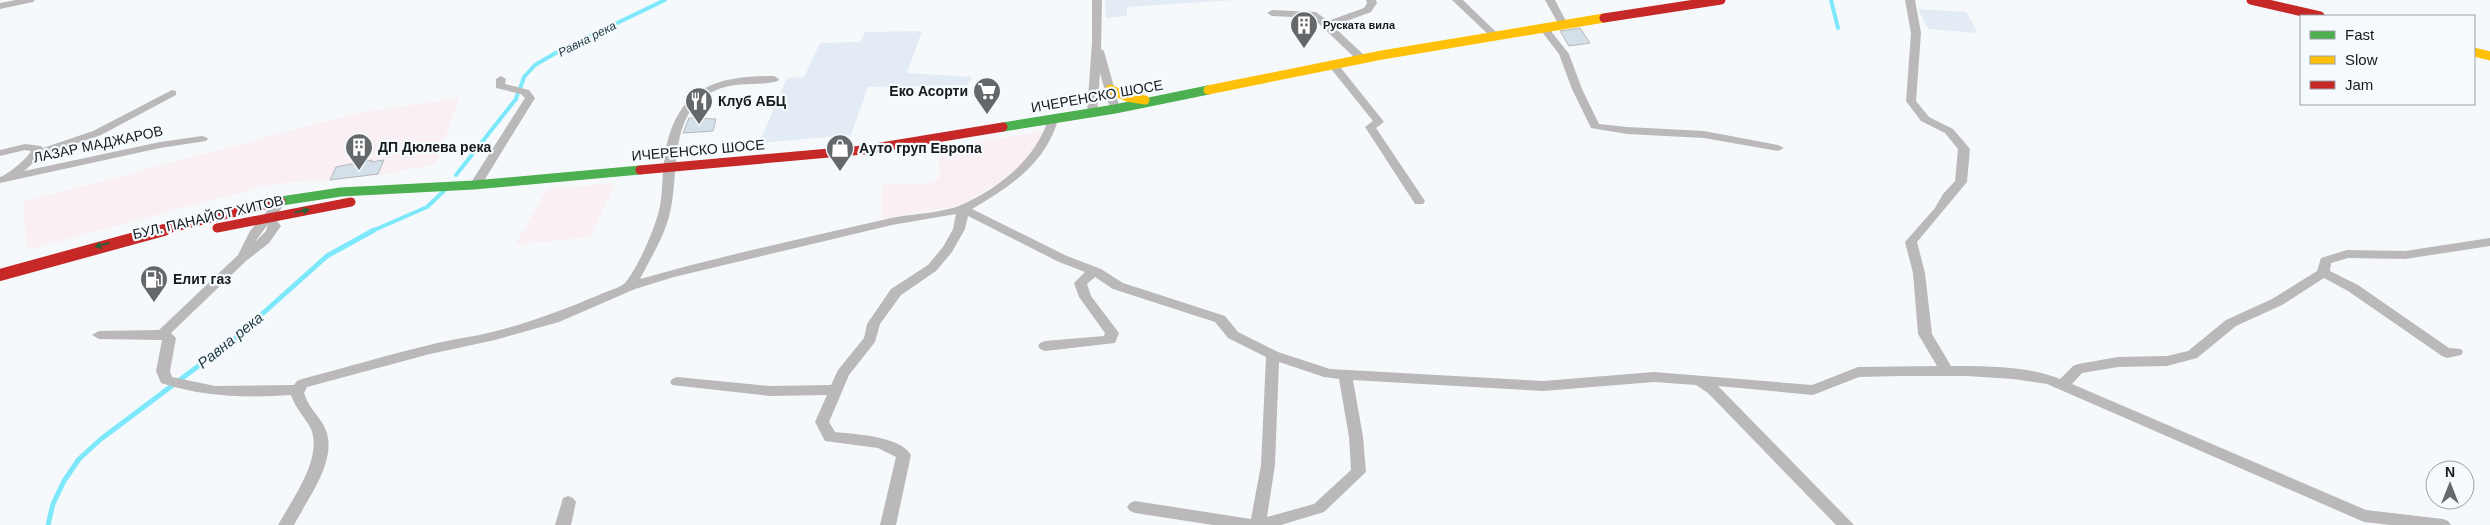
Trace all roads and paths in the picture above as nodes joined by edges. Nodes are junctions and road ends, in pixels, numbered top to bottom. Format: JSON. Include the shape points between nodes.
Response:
{"nodes":[{"id":1,"x":30,"y":0,"type":"edge"},
{"id":2,"x":1097,"y":0,"type":"edge"},
{"id":3,"x":1371,"y":0,"type":"edge"},
{"id":4,"x":1457,"y":0,"type":"edge"},
{"id":5,"x":1550,"y":0,"type":"edge"},
{"id":6,"x":1721,"y":0,"type":"edge"},
{"id":7,"x":1910,"y":0,"type":"edge"},
{"id":8,"x":2252,"y":0,"type":"edge"},
{"id":9,"x":0,"y":6,"type":"edge"},
{"id":10,"x":1272,"y":13,"type":"dead end"},
{"id":11,"x":2316,"y":15,"type":"edge"},
{"id":12,"x":1563,"y":24,"type":"junction"},
{"id":13,"x":1326,"y":25,"type":"junction"},
{"id":14,"x":1544,"y":28,"type":"junction"},
{"id":15,"x":1494,"y":35,"type":"junction"},
{"id":16,"x":1098,"y":47,"type":"junction"},
{"id":17,"x":2475,"y":52,"type":"edge"},
{"id":18,"x":2490,"y":56,"type":"edge"},
{"id":19,"x":1362,"y":59,"type":"junction"},
{"id":20,"x":1333,"y":65,"type":"junction"},
{"id":21,"x":774,"y":79,"type":"dead end"},
{"id":22,"x":501,"y":80,"type":"dead end"},
{"id":23,"x":1110,"y":89,"type":"junction"},
{"id":24,"x":172,"y":93,"type":"dead end"},
{"id":25,"x":1163,"y":100,"type":"junction"},
{"id":26,"x":1115,"y":109,"type":"junction"},
{"id":27,"x":1092,"y":113,"type":"junction"},
{"id":28,"x":1053,"y":120,"type":"junction"},
{"id":29,"x":202,"y":139,"type":"dead end"},
{"id":30,"x":1778,"y":148,"type":"dead end"},
{"id":31,"x":0,"y":153,"type":"edge"},
{"id":32,"x":36,"y":154,"type":"junction"},
{"id":33,"x":670,"y":168,"type":"junction"},
{"id":34,"x":1,"y":180,"type":"edge"},
{"id":35,"x":475,"y":184,"type":"junction"},
{"id":36,"x":425,"y":188,"type":"junction"},
{"id":37,"x":282,"y":201,"type":"junction"},
{"id":38,"x":1419,"y":201,"type":"dead end"},
{"id":39,"x":963,"y":209,"type":"junction"},
{"id":40,"x":269,"y":218,"type":"junction"},
{"id":41,"x":2490,"y":242,"type":"edge"},
{"id":42,"x":1094,"y":270,"type":"junction"},
{"id":43,"x":2323,"y":273,"type":"junction"},
{"id":44,"x":0,"y":276,"type":"edge"},
{"id":45,"x":630,"y":286,"type":"junction"},
{"id":46,"x":0,"y":287,"type":"edge"},
{"id":47,"x":162,"y":334,"type":"junction"},
{"id":48,"x":99,"y":335,"type":"dead end"},
{"id":49,"x":1045,"y":346,"type":"dead end"},
{"id":50,"x":2456,"y":352,"type":"dead end"},
{"id":51,"x":1273,"y":355,"type":"junction"},
{"id":52,"x":1947,"y":371,"type":"junction"},
{"id":53,"x":1345,"y":375,"type":"junction"},
{"id":54,"x":1699,"y":380,"type":"junction"},
{"id":55,"x":677,"y":382,"type":"dead end"},
{"id":56,"x":2062,"y":386,"type":"junction"},
{"id":57,"x":299,"y":390,"type":"junction"},
{"id":58,"x":835,"y":390,"type":"junction"},
{"id":59,"x":568,"y":502,"type":"dead end"},
{"id":60,"x":1135,"y":507,"type":"dead end"},
{"id":61,"x":2369,"y":521,"type":"edge"},
{"id":62,"x":286,"y":525,"type":"edge"},
{"id":63,"x":563,"y":525,"type":"edge"},
{"id":64,"x":888,"y":525,"type":"edge"},
{"id":65,"x":1252,"y":525,"type":"edge"},
{"id":66,"x":1259,"y":525,"type":"edge"},
{"id":67,"x":1846,"y":525,"type":"edge"},
{"id":68,"x":2443,"y":525,"type":"edge"}],
"edges":[{"from":1,"to":9,"type":"street"},
{"from":2,"to":16,"type":"street"},
{"from":3,"to":13,"type":"street","via":[[1368,10]]},
{"from":4,"to":15,"type":"street"},
{"from":5,"to":12,"type":"street"},
{"from":6,"to":12,"type":"street","name":"ИЧЕРЕНСКО ШОСЕ"},
{"from":7,"to":52,"type":"street","via":[[1916,33],[1911,101],[1925,119],[1949,132],[1964,149],[1961,182],[1910,242],[1919,273],[1925,334]]},
{"from":8,"to":11,"type":"street"},
{"from":10,"to":13,"type":"street","via":[[1316,15]]},
{"from":12,"to":14,"type":"street","name":"ИЧЕРЕНСКО ШОСЕ"},
{"from":13,"to":19,"type":"street"},
{"from":14,"to":15,"type":"street","name":"ИЧЕРЕНСКО ШОСЕ"},
{"from":14,"to":30,"type":"street","via":[[1564,54],[1595,126],[1622,132],[1714,135]]},
{"from":15,"to":19,"type":"street","name":"ИЧЕРЕНСКО ШОСЕ"},
{"from":16,"to":23,"type":"street"},
{"from":16,"to":27,"type":"street","via":[[1093,74]]},
{"from":17,"to":18,"type":"street"},
{"from":19,"to":20,"type":"street","name":"ИЧЕРЕНСКО ШОСЕ"},
{"from":20,"to":25,"type":"street","name":"ИЧЕРЕНСКО ШОСЕ"},
{"from":20,"to":38,"type":"street","via":[[1379,122],[1370,127]]},
{"from":21,"to":33,"type":"street","via":[[731,80],[716,84],[702,94],[681,120],[672,147]]},
{"from":22,"to":35,"type":"street","via":[[500,86],[525,92],[530,98]]},
{"from":23,"to":25,"type":"street","via":[[1133,98]]},
{"from":23,"to":26,"type":"street"},
{"from":24,"to":32,"type":"street","via":[[97,133]]},
{"from":25,"to":26,"type":"street","name":"ИЧЕРЕНСКО ШОСЕ"},
{"from":26,"to":27,"type":"street","name":"ИЧЕРЕНСКО ШОСЕ"},
{"from":27,"to":28,"type":"street","name":"ИЧЕРЕНСКО ШОСЕ"},
{"from":28,"to":33,"type":"street","name":"ИЧЕРЕНСКО ШОСЕ","via":[[863,150]]},
{"from":28,"to":39,"type":"street","via":[[1050,135],[1016,176]]},
{"from":29,"to":34,"type":"street","name":"ЛАЗАР МАДЖАРОВ","via":[[130,151]]},
{"from":31,"to":32,"type":"street","via":[[25,147],[37,148]]},
{"from":32,"to":34,"type":"street","via":[[23,168]]},
{"from":33,"to":35,"type":"street","name":"ИЧЕРЕНСКО ШОСЕ"},
{"from":33,"to":45,"type":"street","via":[[666,207]]},
{"from":35,"to":36,"type":"street","name":"БУЛ. ПАНАЙОТ ХИТОВ"},
{"from":36,"to":37,"type":"street","name":"БУЛ. ПАНАЙОТ ХИТОВ","via":[[341,192]]},
{"from":40,"to":36,"type":"street","name":"БУЛ. ПАНАЙОТ ХИТОВ","one_way":true},
{"from":37,"to":40,"type":"street"},
{"from":37,"to":44,"type":"street","name":"БУЛ. ПАНАЙОТ ХИТОВ","one_way":true,"via":[[108,244]]},
{"from":39,"to":42,"type":"street","via":[[1063,259]]},
{"from":39,"to":45,"type":"street","via":[[892,222]]},
{"from":39,"to":58,"type":"street","via":[[959,228],[948,250],[932,268],[896,292],[874,324],[870,339],[843,373]]},
{"from":40,"to":46,"type":"street","name":"БУЛ. ПАНАЙОТ ХИТОВ","via":[[209,229]]},
{"from":40,"to":47,"type":"street","via":[[274,226],[270,236],[244,256]]},
{"from":41,"to":43,"type":"street","via":[[2405,255],[2347,254],[2325,261]]},
{"from":42,"to":49,"type":"street","via":[[1080,283],[1085,297],[1112,333],[1110,340]]},
{"from":42,"to":51,"type":"street","via":[[1118,286],[1220,319],[1233,335]]},
{"from":43,"to":50,"type":"street","via":[[2353,288],[2447,353]]},
{"from":43,"to":56,"type":"street","via":[[2277,302],[2231,324],[2192,355],[2167,361],[2118,362],[2078,369]]},
{"from":45,"to":57,"type":"street","via":[[554,320],[319,378],[302,384]]},
{"from":47,"to":48,"type":"street"},
{"from":47,"to":57,"type":"street","via":[[169,338],[163,372],[174,383],[237,391]]},
{"from":51,"to":53,"type":"street","via":[[1329,374]]},
{"from":51,"to":66,"type":"street","via":[[1268,465]]},
{"from":52,"to":54,"type":"street","via":[[1858,372],[1813,390]]},
{"from":52,"to":56,"type":"street","via":[[2013,374],[2050,380]]},
{"from":53,"to":54,"type":"street","via":[[1543,386],[1654,377]]},
{"from":53,"to":66,"type":"street","via":[[1359,472],[1319,508]]},
{"from":54,"to":67,"type":"street"},
{"from":55,"to":58,"type":"street","via":[[770,391]]},
{"from":56,"to":61,"type":"street"},
{"from":57,"to":62,"type":"street","via":[[299,402],[319,431],[321,458]]},
{"from":58,"to":64,"type":"street","via":[[822,422],[830,437],[875,442],[904,455]]},
{"from":59,"to":63,"type":"street"},
{"from":60,"to":65,"type":"street"},
{"from":61,"to":68,"type":"street"}]}
